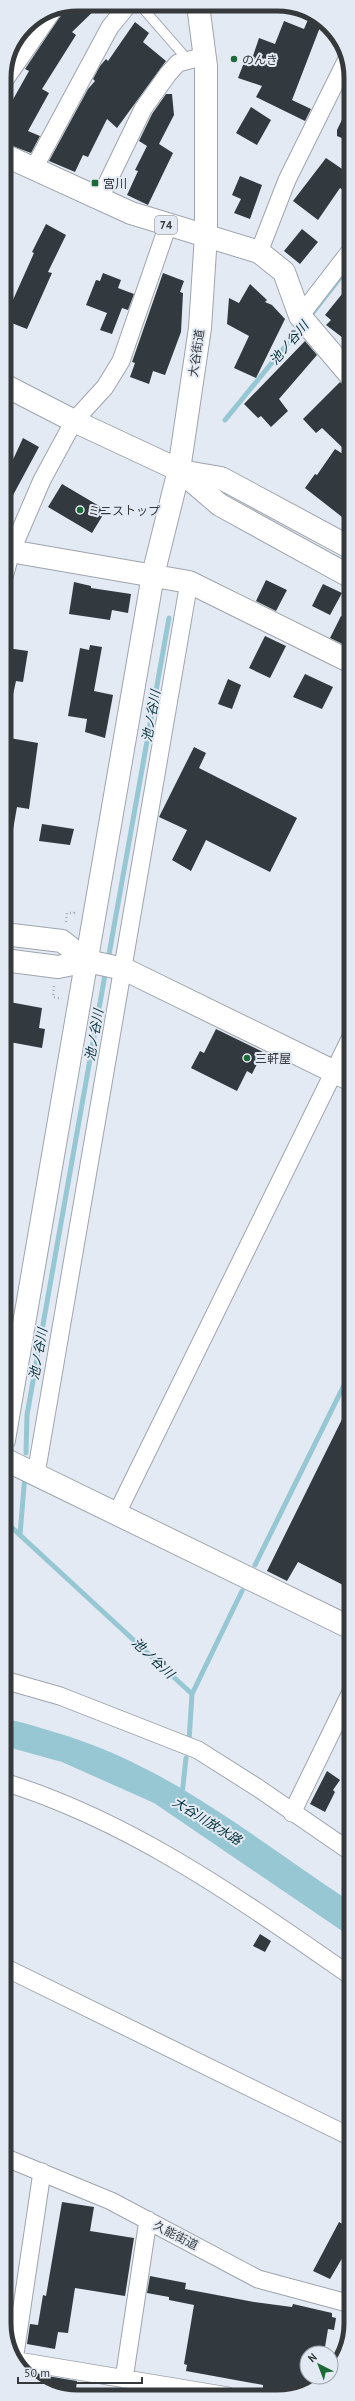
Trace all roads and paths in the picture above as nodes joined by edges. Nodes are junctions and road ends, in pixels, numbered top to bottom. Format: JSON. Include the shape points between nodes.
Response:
{"nodes":[{"id":1,"x":123,"y":11,"type":"edge"},
{"id":2,"x":146,"y":11,"type":"edge"},
{"id":3,"x":198,"y":11,"type":"edge"},
{"id":4,"x":47,"y":19,"type":"edge"},
{"id":5,"x":196,"y":57,"type":"junction"},
{"id":6,"x":343,"y":67,"type":"edge"},
{"id":7,"x":12,"y":70,"type":"edge"},
{"id":8,"x":11,"y":158,"type":"edge"},
{"id":9,"x":34,"y":168,"type":"junction"},
{"id":10,"x":99,"y":200,"type":"junction"},
{"id":11,"x":168,"y":226,"type":"junction"},
{"id":12,"x":206,"y":235,"type":"junction"},
{"id":13,"x":259,"y":252,"type":"junction"},
{"id":14,"x":344,"y":261,"type":"edge"},
{"id":15,"x":304,"y":321,"type":"junction"},
{"id":16,"x":344,"y":365,"type":"edge"},
{"id":17,"x":11,"y":389,"type":"edge"},
{"id":18,"x":74,"y":421,"type":"junction"},
{"id":19,"x":179,"y":470,"type":"junction"},
{"id":20,"x":344,"y":544,"type":"edge"},
{"id":21,"x":11,"y":545,"type":"edge"},
{"id":22,"x":11,"y":551,"type":"edge"},
{"id":23,"x":344,"y":573,"type":"edge"},
{"id":24,"x":153,"y":574,"type":"junction"},
{"id":25,"x":189,"y":582,"type":"junction"},
{"id":26,"x":344,"y":659,"type":"edge"},
{"id":27,"x":74,"y":913,"type":"dead end"},
{"id":28,"x":65,"y":923,"type":"dead end"},
{"id":29,"x":11,"y":935,"type":"edge"},
{"id":30,"x":11,"y":961,"type":"edge"},
{"id":31,"x":105,"y":965,"type":"junction"},
{"id":32,"x":55,"y":983,"type":"dead end"},
{"id":33,"x":63,"y":999,"type":"dead end"},
{"id":34,"x":342,"y":1076,"type":"edge"},
{"id":35,"x":11,"y":1407,"type":"edge"},
{"id":36,"x":11,"y":1462,"type":"edge"},
{"id":37,"x":36,"y":1474,"type":"junction"},
{"id":38,"x":117,"y":1513,"type":"junction"},
{"id":39,"x":344,"y":1625,"type":"edge"},
{"id":40,"x":11,"y":1682,"type":"edge"},
{"id":41,"x":344,"y":1706,"type":"edge"},
{"id":42,"x":11,"y":1784,"type":"edge"},
{"id":43,"x":292,"y":1813,"type":"junction"},
{"id":44,"x":344,"y":1847,"type":"edge"},
{"id":45,"x":11,"y":1970,"type":"edge"},
{"id":46,"x":344,"y":1971,"type":"edge"},
{"id":47,"x":344,"y":2134,"type":"edge"},
{"id":48,"x":11,"y":2160,"type":"edge"},
{"id":49,"x":42,"y":2172,"type":"junction"},
{"id":50,"x":148,"y":2220,"type":"junction"},
{"id":51,"x":344,"y":2302,"type":"edge"},
{"id":52,"x":16,"y":2349,"type":"edge"},
{"id":53,"x":24,"y":2362,"type":"edge"},
{"id":54,"x":124,"y":2379,"type":"junction"},
{"id":55,"x":191,"y":2390,"type":"edge"}],
"edges":[{"from":1,"to":9,"type":"street","via":[[110,27]]},
{"from":2,"to":5,"type":"lane"},
{"from":3,"to":5,"type":"main road","name":"大谷街道"},
{"from":4,"to":7,"type":"street"},
{"from":5,"to":10,"type":"street","via":[[178,63],[143,109]]},
{"from":5,"to":12,"type":"main road","name":"大谷街道","via":[[207,123]]},
{"from":6,"to":13,"type":"street","via":[[287,180]]},
{"from":8,"to":9,"type":"main road","number":"74"},
{"from":9,"to":10,"type":"main road","number":"74"},
{"from":10,"to":11,"type":"main road","number":"74"},
{"from":11,"to":12,"type":"main road","number":"74"},
{"from":11,"to":18,"type":"street","via":[[121,361],[105,386]]},
{"from":12,"to":13,"type":"main road","number":"74"},
{"from":12,"to":19,"type":"main road","name":"大谷街道","via":[[200,328]]},
{"from":13,"to":15,"type":"main road","number":"74","via":[[284,272]]},
{"from":14,"to":15,"type":"street"},
{"from":15,"to":16,"type":"main road","number":"74"},
{"from":17,"to":18,"type":"main road"},
{"from":18,"to":19,"type":"main road"},
{"from":18,"to":21,"type":"street"},
{"from":19,"to":20,"type":"main road","via":[[221,478]]},
{"from":19,"to":23,"type":"main road","via":[[220,505]]},
{"from":19,"to":24,"type":"main road","name":"大谷街道"},
{"from":22,"to":24,"type":"main road"},
{"from":24,"to":25,"type":"main road"},
{"from":24,"to":31,"type":"main road","name":"大谷街道"},
{"from":25,"to":26,"type":"main road"},
{"from":25,"to":31,"type":"street"},
{"from":27,"to":28,"type":"path","via":[[67,913]]},
{"from":29,"to":31,"type":"main road","via":[[62,941]]},
{"from":30,"to":31,"type":"main road","via":[[58,967]]},
{"from":31,"to":34,"type":"main road"},
{"from":31,"to":35,"type":"main road","name":"大谷街道"},
{"from":31,"to":37,"type":"street"},
{"from":32,"to":33,"type":"path","via":[[53,997]]},
{"from":34,"to":38,"type":"street"},
{"from":36,"to":37,"type":"main road"},
{"from":37,"to":38,"type":"main road"},
{"from":38,"to":39,"type":"main road"},
{"from":40,"to":43,"type":"street","via":[[60,1696],[198,1750]]},
{"from":41,"to":43,"type":"street"},
{"from":42,"to":46,"type":"street","via":[[85,1811],[141,1839],[238,1898]]},
{"from":43,"to":44,"type":"street"},
{"from":45,"to":47,"type":"street"},
{"from":48,"to":49,"type":"street","name":"久能街道"},
{"from":49,"to":50,"type":"street","name":"久能街道","via":[[111,2201]]},
{"from":49,"to":52,"type":"street"},
{"from":50,"to":51,"type":"street","name":"久能街道","via":[[258,2279]]},
{"from":50,"to":54,"type":"street"},
{"from":53,"to":54,"type":"street"},
{"from":54,"to":55,"type":"street"}]}
